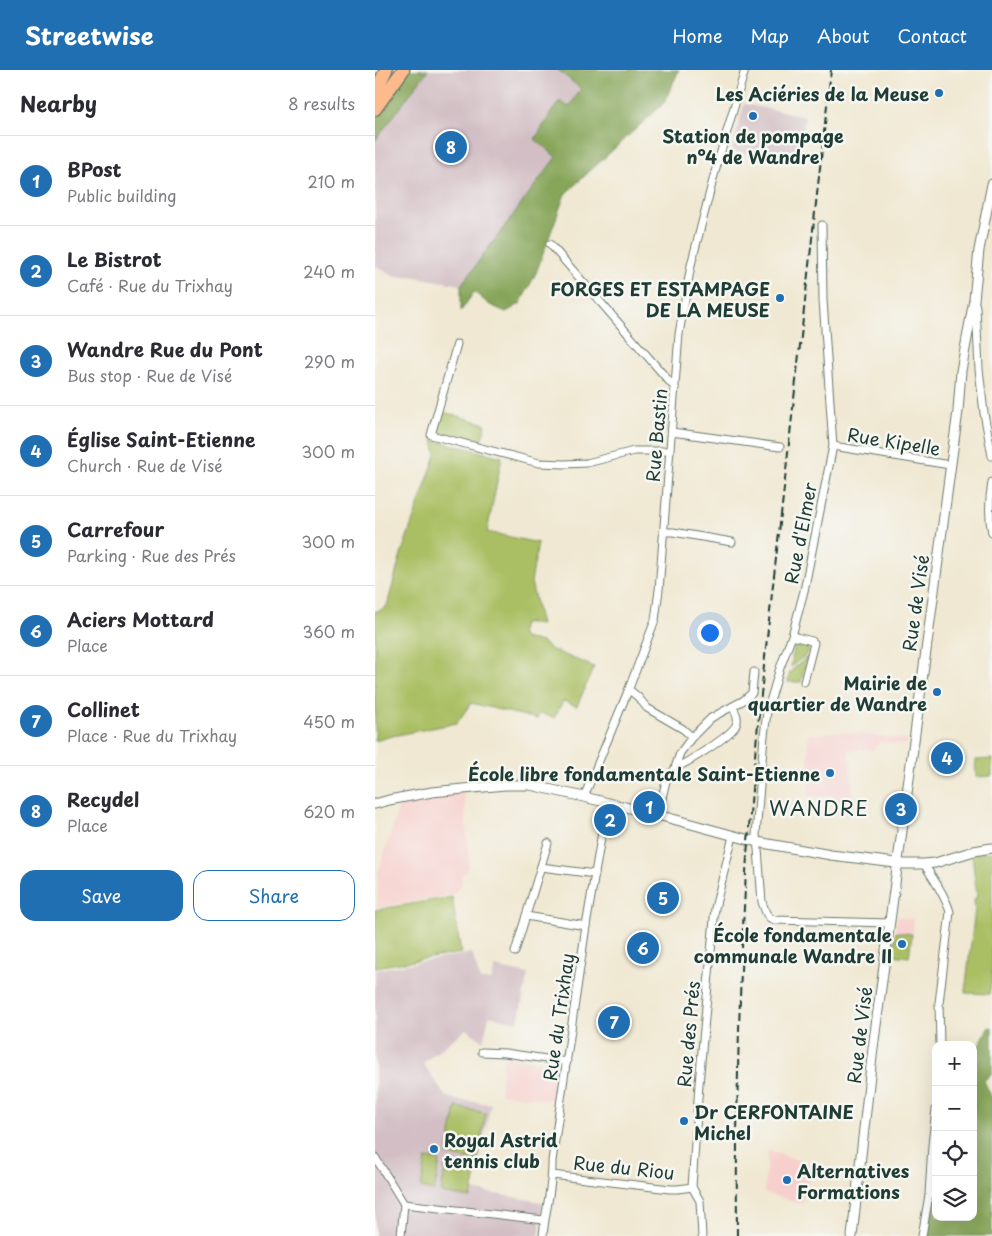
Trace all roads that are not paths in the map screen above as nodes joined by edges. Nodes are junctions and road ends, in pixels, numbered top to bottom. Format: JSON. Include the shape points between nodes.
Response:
{"nodes":[{"id":1,"x":385,"y":70,"type":"edge"},
{"id":2,"x":403,"y":70,"type":"edge"},
{"id":3,"x":745,"y":70,"type":"edge"},
{"id":4,"x":375,"y":93,"type":"edge"},
{"id":5,"x":375,"y":109,"type":"edge"},
{"id":6,"x":992,"y":184,"type":"edge"},
{"id":7,"x":822,"y":225,"type":"dead end"},
{"id":8,"x":550,"y":244,"type":"dead end"},
{"id":9,"x":974,"y":300,"type":"junction"},
{"id":10,"x":457,"y":344,"type":"dead end"},
{"id":11,"x":675,"y":388,"type":"junction"},
{"id":12,"x":672,"y":432,"type":"junction"},
{"id":13,"x":833,"y":446,"type":"junction"},
{"id":14,"x":780,"y":447,"type":"dead end"},
{"id":15,"x":670,"y":451,"type":"junction"},
{"id":16,"x":992,"y":456,"type":"edge"},
{"id":17,"x":950,"y":465,"type":"junction"},
{"id":18,"x":992,"y":482,"type":"edge"},
{"id":19,"x":663,"y":532,"type":"junction"},
{"id":20,"x":992,"y":533,"type":"edge"},
{"id":21,"x":732,"y":542,"type":"dead end"},
{"id":22,"x":792,"y":636,"type":"junction"},
{"id":23,"x":754,"y":672,"type":"dead end"},
{"id":24,"x":804,"y":682,"type":"dead end"},
{"id":25,"x":628,"y":691,"type":"junction"},
{"id":26,"x":732,"y":707,"type":"junction"},
{"id":27,"x":692,"y":737,"type":"junction"},
{"id":28,"x":675,"y":768,"type":"junction"},
{"id":29,"x":584,"y":797,"type":"junction"},
{"id":30,"x":607,"y":803,"type":"junction"},
{"id":31,"x":375,"y":804,"type":"edge"},
{"id":32,"x":657,"y":815,"type":"junction"},
{"id":33,"x":733,"y":836,"type":"junction"},
{"id":34,"x":757,"y":842,"type":"junction"},
{"id":35,"x":548,"y":843,"type":"dead end"},
{"id":36,"x":992,"y":848,"type":"edge"},
{"id":37,"x":898,"y":863,"type":"junction"},
{"id":38,"x":924,"y":864,"type":"junction"},
{"id":39,"x":541,"y":867,"type":"junction"},
{"id":40,"x":595,"y":874,"type":"junction"},
{"id":41,"x":526,"y":916,"type":"junction"},
{"id":42,"x":890,"y":923,"type":"junction"},
{"id":43,"x":587,"y":926,"type":"junction"},
{"id":44,"x":515,"y":952,"type":"dead end"},
{"id":45,"x":940,"y":1041,"type":"edge"},
{"id":46,"x":483,"y":1052,"type":"dead end"},
{"id":47,"x":567,"y":1062,"type":"junction"},
{"id":48,"x":934,"y":1131,"type":"edge"},
{"id":49,"x":375,"y":1157,"type":"edge"},
{"id":50,"x":552,"y":1175,"type":"junction"},
{"id":51,"x":693,"y":1187,"type":"junction"},
{"id":52,"x":404,"y":1204,"type":"junction"},
{"id":53,"x":544,"y":1220,"type":"junction"},
{"id":54,"x":401,"y":1236,"type":"edge"},
{"id":55,"x":543,"y":1236,"type":"edge"},
{"id":56,"x":702,"y":1236,"type":"edge"},
{"id":57,"x":852,"y":1236,"type":"edge"},
{"id":58,"x":922,"y":1236,"type":"edge"}],
"edges":[{"from":1,"to":4,"type":"highway"},
{"from":2,"to":5,"type":"highway"},
{"from":3,"to":11,"type":"street","name":"Rue Bastin","via":[[691,265],[679,334]]},
{"from":6,"to":9,"type":"street","name":"Rue de Visé","via":[[979,250]]},
{"from":7,"to":13,"type":"street","name":"Rue d'Elmer","via":[[823,300]]},
{"from":8,"to":11,"type":"street"},
{"from":9,"to":16,"type":"street","via":[[984,413]]},
{"from":9,"to":17,"type":"street","name":"Rue de Visé","via":[[961,371]]},
{"from":10,"to":15,"type":"street","via":[[431,435],[539,463],[587,463],[634,451]]},
{"from":11,"to":12,"type":"street","name":"Rue Bastin"},
{"from":12,"to":14,"type":"street"},
{"from":12,"to":15,"type":"street","name":"Rue Bastin"},
{"from":13,"to":17,"type":"street","name":"Rue Kipelle"},
{"from":13,"to":22,"type":"street","name":"Rue d'Elmer"},
{"from":15,"to":19,"type":"street","name":"Rue Bastin"},
{"from":17,"to":37,"type":"street","name":"Rue de Visé"},
{"from":18,"to":20,"type":"street","via":[[989,501]]},
{"from":19,"to":21,"type":"street"},
{"from":19,"to":25,"type":"street","name":"Rue Bastin","via":[[655,620]]},
{"from":22,"to":24,"type":"street","via":[[814,643]]},
{"from":22,"to":34,"type":"street","name":"Rue d'Elmer","via":[[767,712]]},
{"from":23,"to":26,"type":"street","via":[[752,693]]},
{"from":25,"to":27,"type":"street","via":[[647,708]]},
{"from":25,"to":29,"type":"street","name":"Rue Bastin"},
{"from":26,"to":27,"type":"street","via":[[711,718]]},
{"from":26,"to":28,"type":"street","via":[[736,726],[726,736]]},
{"from":27,"to":28,"type":"street","via":[[680,753]]},
{"from":28,"to":32,"type":"street","via":[[666,781]]},
{"from":29,"to":30,"type":"street"},
{"from":29,"to":31,"type":"street","via":[[530,785],[505,785],[432,792]]},
{"from":30,"to":32,"type":"street"},
{"from":30,"to":40,"type":"street","name":"Rue du Trixhay"},
{"from":32,"to":33,"type":"street"},
{"from":33,"to":34,"type":"street"},
{"from":33,"to":51,"type":"street","name":"Rue des Prés","via":[[715,908]]},
{"from":34,"to":37,"type":"street"},
{"from":34,"to":42,"type":"street","name":"Rue d'Elmer","via":[[762,902],[770,918]]},
{"from":35,"to":39,"type":"street"},
{"from":36,"to":38,"type":"street"},
{"from":37,"to":38,"type":"street"},
{"from":37,"to":42,"type":"street","name":"Rue de Visé"},
{"from":38,"to":45,"type":"street","via":[[950,912],[939,1003]]},
{"from":39,"to":40,"type":"street"},
{"from":39,"to":41,"type":"street"},
{"from":40,"to":43,"type":"street","name":"Rue du Trixhay"},
{"from":41,"to":43,"type":"street"},
{"from":41,"to":44,"type":"street"},
{"from":42,"to":57,"type":"street","name":"Rue de Visé"},
{"from":43,"to":47,"type":"street","name":"Rue du Trixhay"},
{"from":46,"to":47,"type":"street","via":[[505,1052]]},
{"from":47,"to":50,"type":"street","name":"Rue du Trixhay"},
{"from":48,"to":58,"type":"street","via":[[929,1196]]},
{"from":49,"to":52,"type":"street"},
{"from":50,"to":51,"type":"street","name":"Rue du Riou","via":[[669,1189]]},
{"from":50,"to":53,"type":"street","name":"Rue du Trixhay"},
{"from":51,"to":56,"type":"street","name":"Rue des Prés","via":[[700,1201]]},
{"from":52,"to":53,"type":"street"},
{"from":52,"to":54,"type":"street"},
{"from":53,"to":55,"type":"street","name":"Rue du Trixhay"}]}
